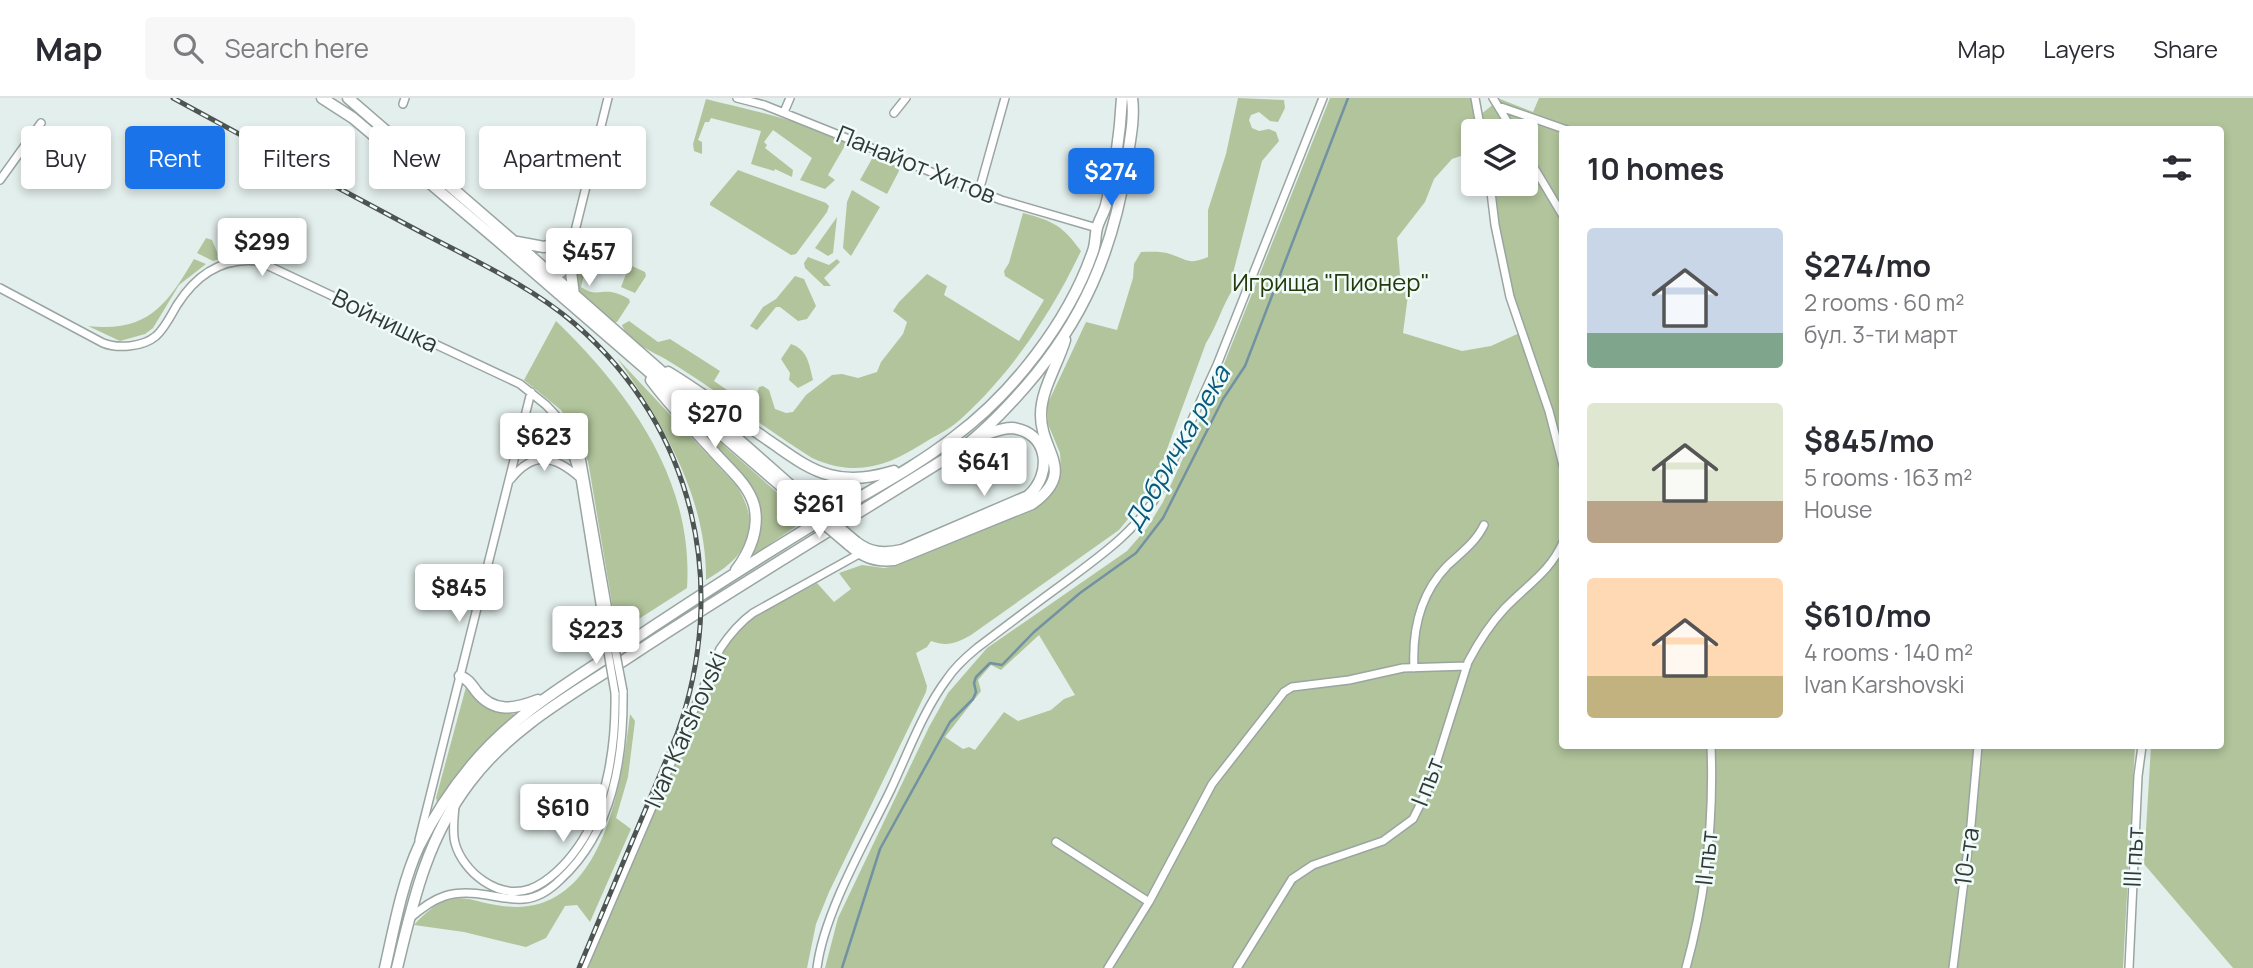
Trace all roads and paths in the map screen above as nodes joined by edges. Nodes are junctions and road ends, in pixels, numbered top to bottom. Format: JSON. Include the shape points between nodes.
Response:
{"nodes":[{"id":1,"x":323,"y":98,"type":"edge"},
{"id":2,"x":348,"y":98,"type":"edge"},
{"id":3,"x":608,"y":98,"type":"edge"},
{"id":4,"x":737,"y":98,"type":"edge"},
{"id":5,"x":790,"y":98,"type":"edge"},
{"id":6,"x":906,"y":98,"type":"edge"},
{"id":7,"x":1005,"y":98,"type":"edge"},
{"id":8,"x":1122,"y":98,"type":"edge"},
{"id":9,"x":1132,"y":98,"type":"edge"},
{"id":10,"x":1323,"y":98,"type":"edge"},
{"id":11,"x":1475,"y":98,"type":"edge"},
{"id":12,"x":1493,"y":98,"type":"edge"},
{"id":13,"x":1498,"y":106,"type":"junction"},
{"id":14,"x":784,"y":112,"type":"junction"},
{"id":15,"x":894,"y":113,"type":"dead end"},
{"id":16,"x":1479,"y":119,"type":"edge"},
{"id":17,"x":1506,"y":119,"type":"edge"},
{"id":18,"x":41,"y":123,"type":"dead end"},
{"id":19,"x":1559,"y":127,"type":"edge"},
{"id":20,"x":1538,"y":174,"type":"edge"},
{"id":21,"x":0,"y":180,"type":"edge"},
{"id":22,"x":979,"y":191,"type":"junction"},
{"id":23,"x":1491,"y":196,"type":"edge"},
{"id":24,"x":1559,"y":209,"type":"edge"},
{"id":25,"x":1098,"y":228,"type":"junction"},
{"id":26,"x":575,"y":231,"type":"junction"},
{"id":27,"x":1111,"y":232,"type":"junction"},
{"id":28,"x":512,"y":240,"type":"junction"},
{"id":29,"x":564,"y":241,"type":"junction"},
{"id":30,"x":570,"y":264,"type":"junction"},
{"id":31,"x":555,"y":277,"type":"junction"},
{"id":32,"x":543,"y":279,"type":"junction"},
{"id":33,"x":0,"y":288,"type":"edge"},
{"id":34,"x":555,"y":290,"type":"junction"},
{"id":35,"x":574,"y":295,"type":"junction"},
{"id":36,"x":1067,"y":333,"type":"junction"},
{"id":37,"x":643,"y":362,"type":"junction"},
{"id":38,"x":531,"y":392,"type":"junction"},
{"id":39,"x":556,"y":415,"type":"junction"},
{"id":40,"x":976,"y":438,"type":"junction"},
{"id":41,"x":1559,"y":450,"type":"edge"},
{"id":42,"x":911,"y":465,"type":"junction"},
{"id":43,"x":580,"y":478,"type":"junction"},
{"id":44,"x":509,"y":482,"type":"junction"},
{"id":45,"x":1484,"y":525,"type":"dead end"},
{"id":46,"x":857,"y":547,"type":"junction"},
{"id":47,"x":1559,"y":549,"type":"edge"},
{"id":48,"x":732,"y":575,"type":"junction"},
{"id":49,"x":609,"y":634,"type":"junction"},
{"id":50,"x":1467,"y":666,"type":"junction"},
{"id":51,"x":1414,"y":668,"type":"junction"},
{"id":52,"x":460,"y":676,"type":"junction"},
{"id":53,"x":619,"y":692,"type":"junction"},
{"id":54,"x":548,"y":696,"type":"junction"},
{"id":55,"x":1712,"y":749,"type":"edge"},
{"id":56,"x":1978,"y":749,"type":"edge"},
{"id":57,"x":2142,"y":749,"type":"edge"},
{"id":58,"x":455,"y":803,"type":"junction"},
{"id":59,"x":1056,"y":842,"type":"dead end"},
{"id":60,"x":413,"y":862,"type":"junction"},
{"id":61,"x":1149,"y":902,"type":"junction"},
{"id":62,"x":408,"y":919,"type":"junction"},
{"id":63,"x":384,"y":968,"type":"edge"},
{"id":64,"x":397,"y":968,"type":"edge"},
{"id":65,"x":583,"y":968,"type":"edge"},
{"id":66,"x":817,"y":968,"type":"edge"},
{"id":67,"x":1108,"y":968,"type":"edge"},
{"id":68,"x":1237,"y":968,"type":"edge"},
{"id":69,"x":1686,"y":968,"type":"edge"},
{"id":70,"x":1953,"y":968,"type":"edge"},
{"id":71,"x":2129,"y":968,"type":"edge"}],
"edges":[{"from":1,"to":32,"type":"main road","via":[[353,117]]},
{"from":2,"to":28,"type":"main road"},
{"from":3,"to":26,"type":"street"},
{"from":4,"to":14,"type":"street","name":"Панайот Хитов"},
{"from":5,"to":14,"type":"street"},
{"from":6,"to":15,"type":"street"},
{"from":7,"to":22,"type":"street"},
{"from":8,"to":25,"type":"main road","via":[[1110,190]]},
{"from":9,"to":27,"type":"main road","via":[[1121,196]]},
{"from":10,"to":66,"type":"street","via":[[1217,365],[1158,495],[1130,532],[976,648],[946,680],[826,927]]},
{"from":11,"to":16,"type":"street"},
{"from":12,"to":13,"type":"street"},
{"from":13,"to":17,"type":"street"},
{"from":13,"to":19,"type":"street"},
{"from":14,"to":22,"type":"street","name":"Панайот Хитов"},
{"from":18,"to":21,"type":"street"},
{"from":20,"to":24,"type":"street"},
{"from":22,"to":25,"type":"street","name":"Панайот Хитов"},
{"from":23,"to":41,"type":"street","via":[[1510,297]]},
{"from":25,"to":27,"type":"main road","via":[[1104,238]]},
{"from":25,"to":42,"type":"main road","via":[[1075,293],[1027,365],[968,426]]},
{"from":26,"to":29,"type":"street"},
{"from":26,"to":30,"type":"street"},
{"from":27,"to":36,"type":"main road","via":[[1104,260]]},
{"from":28,"to":29,"type":"main road","via":[[544,247]]},
{"from":28,"to":31,"type":"main road"},
{"from":29,"to":31,"type":"street"},
{"from":30,"to":31,"type":"street"},
{"from":30,"to":35,"type":"main road"},
{"from":31,"to":32,"type":"street"},
{"from":31,"to":34,"type":"street"},
{"from":31,"to":35,"type":"main road"},
{"from":32,"to":34,"type":"main road"},
{"from":33,"to":38,"type":"street","name":"Войнишка","via":[[103,344],[133,345],[155,337],[189,288],[207,271],[225,263],[258,261]]},
{"from":34,"to":37,"type":"main road"},
{"from":35,"to":37,"type":"main road"},
{"from":36,"to":40,"type":"main road","via":[[1010,405]]},
{"from":36,"to":46,"type":"main road","via":[[1042,403],[1042,424],[1055,469],[1040,498],[894,560],[874,561]]},
{"from":37,"to":42,"type":"main road","via":[[680,379],[821,472],[860,478]]},
{"from":37,"to":46,"type":"main road","bridge":true},
{"from":37,"to":48,"type":"main road","via":[[664,398],[748,492],[755,529],[745,559]]},
{"from":38,"to":39,"type":"street","name":"Войнишка"},
{"from":38,"to":44,"type":"street"},
{"from":39,"to":43,"type":"street","via":[[572,447]]},
{"from":39,"to":49,"type":"street","via":[[572,436],[584,467]]},
{"from":40,"to":46,"type":"main road","via":[[1011,428],[1035,440],[1045,464],[1036,489],[902,550]]},
{"from":40,"to":58,"type":"main road","via":[[539,716],[495,754]]},
{"from":42,"to":48,"type":"main road"},
{"from":43,"to":44,"type":"street","via":[[564,465],[544,459],[524,466]]},
{"from":43,"to":49,"type":"street"},
{"from":44,"to":52,"type":"street"},
{"from":45,"to":51,"type":"street","via":[[1424,597]]},
{"from":46,"to":65,"type":"street","name":"Ivan Karshovski","via":[[840,566],[752,613],[729,636]]},
{"from":47,"to":50,"type":"street","name":"І път","via":[[1550,565],[1503,610]]},
{"from":48,"to":54,"type":"main road"},
{"from":49,"to":53,"type":"street","bridge":true},
{"from":50,"to":51,"type":"street"},
{"from":50,"to":68,"type":"street","name":"І път","via":[[1429,789],[1413,819],[1383,841],[1313,865],[1292,879]]},
{"from":51,"to":61,"type":"street","via":[[1284,692],[1212,784]]},
{"from":52,"to":54,"type":"main road","via":[[486,702],[502,708],[519,708]]},
{"from":52,"to":60,"type":"street"},
{"from":53,"to":58,"type":"street","via":[[614,745],[590,828],[567,861],[544,880],[530,889],[513,890],[478,877],[467,867],[455,842]]},
{"from":53,"to":62,"type":"street","via":[[621,750],[615,776],[598,831],[575,866],[533,898],[512,900],[459,892],[438,897]]},
{"from":54,"to":60,"type":"main road","via":[[472,765],[437,814]]},
{"from":55,"to":69,"type":"street","name":"ІІ път","via":[[1709,855]]},
{"from":56,"to":70,"type":"street","name":"10-та"},
{"from":57,"to":71,"type":"street","name":"ІІІ път"},
{"from":58,"to":62,"type":"main road","via":[[427,858]]},
{"from":59,"to":61,"type":"street"},
{"from":60,"to":63,"type":"main road"},
{"from":61,"to":67,"type":"street"},
{"from":62,"to":64,"type":"main road"}]}
